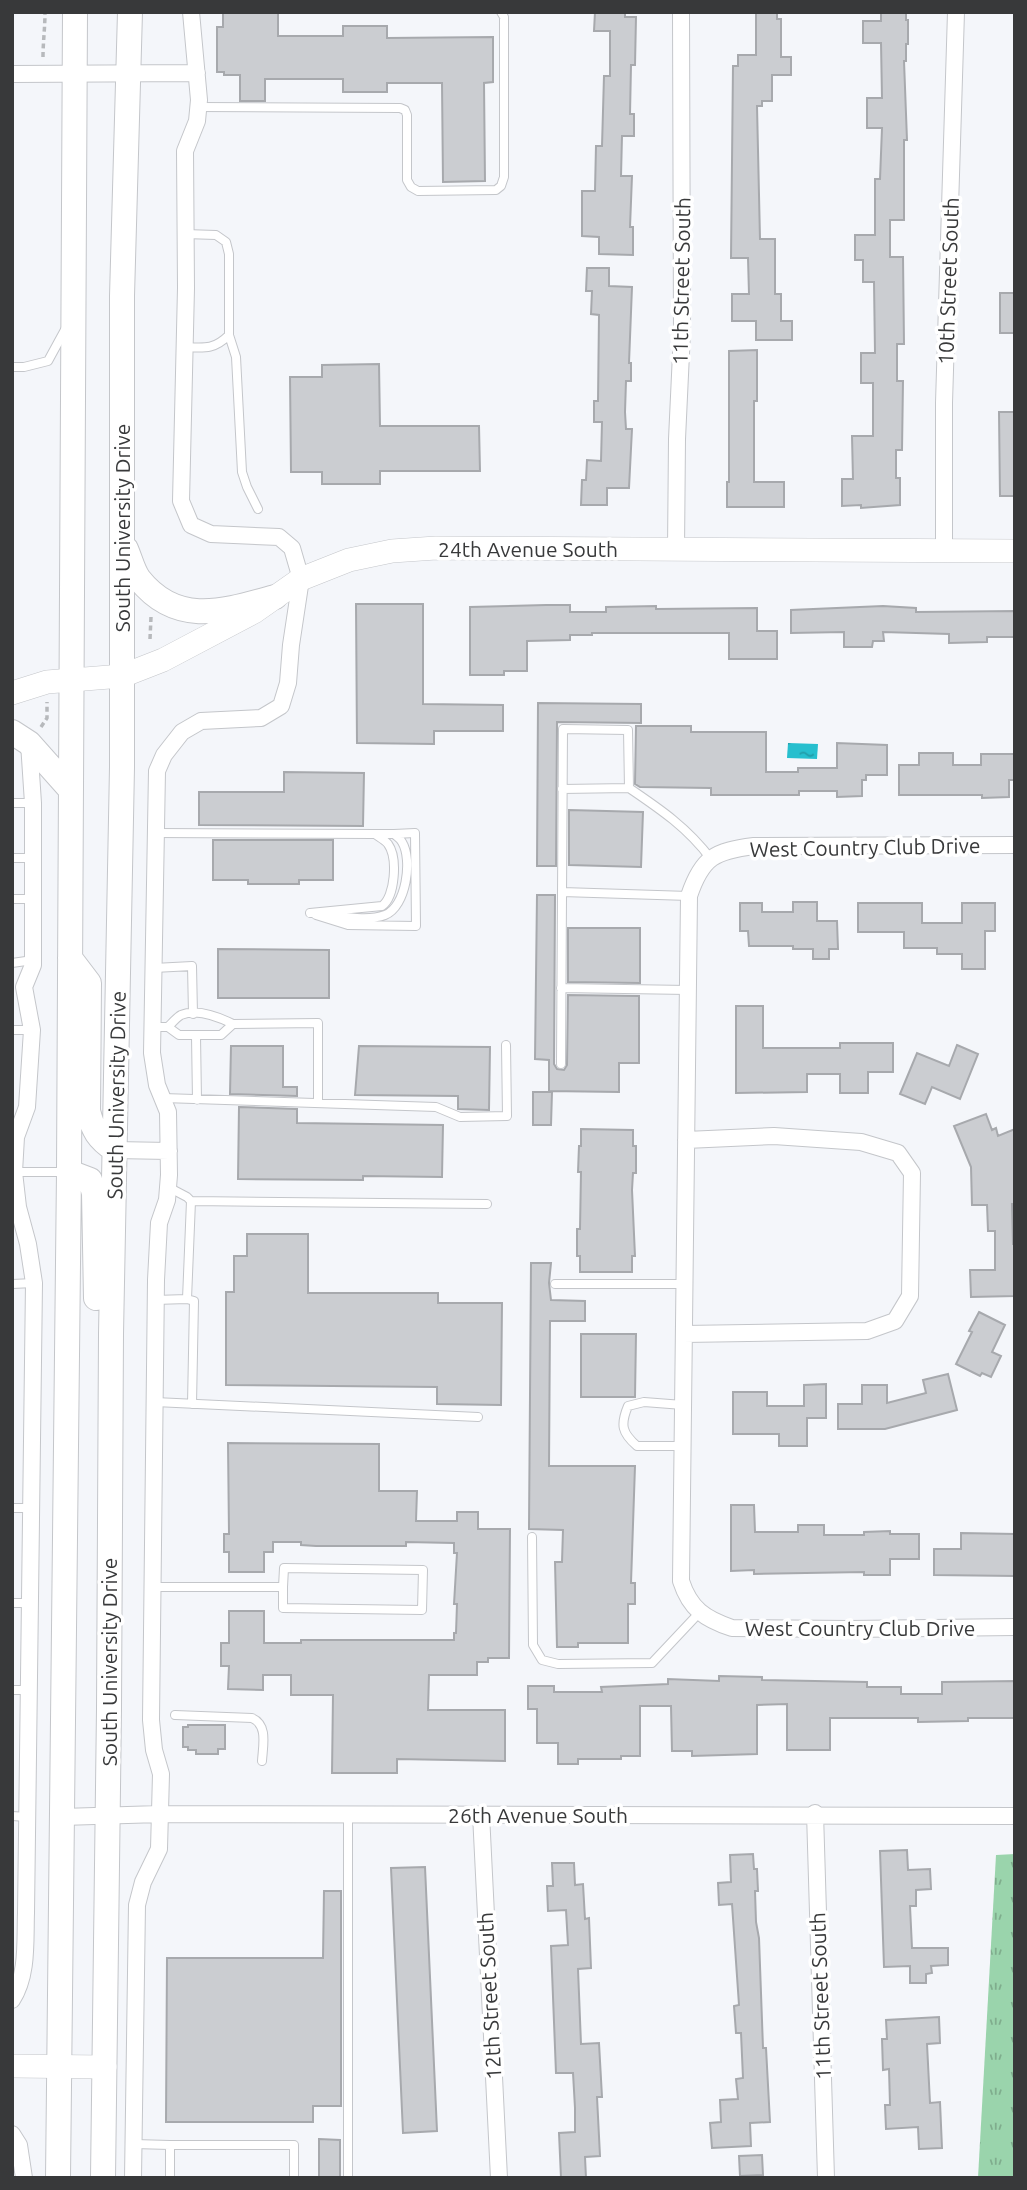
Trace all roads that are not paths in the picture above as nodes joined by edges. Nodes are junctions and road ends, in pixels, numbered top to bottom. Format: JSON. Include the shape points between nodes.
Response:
{"nodes":[{"id":1,"x":75,"y":12,"type":"edge"},
{"id":2,"x":130,"y":12,"type":"edge"},
{"id":3,"x":191,"y":12,"type":"edge"},
{"id":4,"x":501,"y":12,"type":"edge"},
{"id":5,"x":681,"y":12,"type":"edge"},
{"id":6,"x":956,"y":12,"type":"edge"},
{"id":7,"x":75,"y":73,"type":"junction"},
{"id":8,"x":128,"y":73,"type":"junction"},
{"id":9,"x":197,"y":73,"type":"junction"},
{"id":10,"x":12,"y":74,"type":"edge"},
{"id":11,"x":198,"y":107,"type":"junction"},
{"id":12,"x":185,"y":234,"type":"junction"},
{"id":13,"x":73,"y":317,"type":"junction"},
{"id":14,"x":229,"y":335,"type":"junction"},
{"id":15,"x":184,"y":347,"type":"junction"},
{"id":16,"x":12,"y":367,"type":"edge"},
{"id":17,"x":258,"y":509,"type":"dead end"},
{"id":18,"x":122,"y":540,"type":"junction"},
{"id":19,"x":676,"y":550,"type":"junction"},
{"id":20,"x":944,"y":550,"type":"junction"},
{"id":21,"x":1015,"y":551,"type":"edge"},
{"id":22,"x":301,"y":579,"type":"junction"},
{"id":23,"x":275,"y":597,"type":"junction"},
{"id":24,"x":122,"y":676,"type":"junction"},
{"id":25,"x":72,"y":679,"type":"junction"},
{"id":26,"x":12,"y":694,"type":"edge"},
{"id":27,"x":26,"y":737,"type":"edge"},
{"id":28,"x":629,"y":788,"type":"junction"},
{"id":29,"x":70,"y":789,"type":"junction"},
{"id":30,"x":562,"y":789,"type":"junction"},
{"id":31,"x":12,"y":803,"type":"edge"},
{"id":32,"x":33,"y":803,"type":"junction"},
{"id":33,"x":156,"y":833,"type":"junction"},
{"id":34,"x":375,"y":834,"type":"junction"},
{"id":35,"x":394,"y":834,"type":"junction"},
{"id":36,"x":1015,"y":845,"type":"edge"},
{"id":37,"x":12,"y":858,"type":"edge"},
{"id":38,"x":33,"y":858,"type":"junction"},
{"id":39,"x":711,"y":859,"type":"junction"},
{"id":40,"x":562,"y":892,"type":"junction"},
{"id":41,"x":689,"y":896,"type":"junction"},
{"id":42,"x":34,"y":899,"type":"junction"},
{"id":43,"x":12,"y":900,"type":"edge"},
{"id":44,"x":310,"y":913,"type":"junction"},
{"id":45,"x":70,"y":958,"type":"junction"},
{"id":46,"x":33,"y":960,"type":"junction"},
{"id":47,"x":12,"y":963,"type":"edge"},
{"id":48,"x":154,"y":968,"type":"junction"},
{"id":49,"x":18,"y":987,"type":"edge"},
{"id":50,"x":561,"y":988,"type":"junction"},
{"id":51,"x":688,"y":990,"type":"junction"},
{"id":52,"x":193,"y":1014,"type":"junction"},
{"id":53,"x":233,"y":1024,"type":"junction"},
{"id":54,"x":160,"y":1027,"type":"junction"},
{"id":55,"x":12,"y":1030,"type":"edge"},
{"id":56,"x":32,"y":1030,"type":"junction"},
{"id":57,"x":196,"y":1036,"type":"junction"},
{"id":58,"x":506,"y":1045,"type":"dead end"},
{"id":59,"x":561,"y":1064,"type":"dead end"},
{"id":60,"x":163,"y":1098,"type":"junction"},
{"id":61,"x":197,"y":1100,"type":"junction"},
{"id":62,"x":318,"y":1103,"type":"junction"},
{"id":63,"x":686,"y":1140,"type":"junction"},
{"id":64,"x":115,"y":1150,"type":"junction"},
{"id":65,"x":169,"y":1152,"type":"junction"},
{"id":66,"x":13,"y":1172,"type":"edge"},
{"id":67,"x":69,"y":1172,"type":"junction"},
{"id":68,"x":168,"y":1187,"type":"junction"},
{"id":69,"x":191,"y":1201,"type":"junction"},
{"id":70,"x":488,"y":1204,"type":"dead end"},
{"id":71,"x":34,"y":1283,"type":"junction"},
{"id":72,"x":12,"y":1284,"type":"edge"},
{"id":73,"x":555,"y":1284,"type":"dead end"},
{"id":74,"x":685,"y":1284,"type":"junction"},
{"id":75,"x":187,"y":1299,"type":"junction"},
{"id":76,"x":155,"y":1300,"type":"junction"},
{"id":77,"x":111,"y":1334,"type":"junction"},
{"id":78,"x":684,"y":1334,"type":"junction"},
{"id":79,"x":155,"y":1402,"type":"junction"},
{"id":80,"x":192,"y":1404,"type":"junction"},
{"id":81,"x":683,"y":1405,"type":"junction"},
{"id":82,"x":478,"y":1417,"type":"dead end"},
{"id":83,"x":683,"y":1446,"type":"junction"},
{"id":84,"x":12,"y":1508,"type":"edge"},
{"id":85,"x":30,"y":1508,"type":"junction"},
{"id":86,"x":532,"y":1537,"type":"dead end"},
{"id":87,"x":153,"y":1587,"type":"junction"},
{"id":88,"x":283,"y":1587,"type":"junction"},
{"id":89,"x":12,"y":1602,"type":"edge"},
{"id":90,"x":29,"y":1603,"type":"junction"},
{"id":91,"x":700,"y":1612,"type":"junction"},
{"id":92,"x":1015,"y":1627,"type":"edge"},
{"id":93,"x":20,"y":1690,"type":"edge"},
{"id":94,"x":175,"y":1715,"type":"dead end"},
{"id":95,"x":262,"y":1761,"type":"dead end"},
{"id":96,"x":160,"y":1814,"type":"junction"},
{"id":97,"x":481,"y":1814,"type":"junction"},
{"id":98,"x":815,"y":1814,"type":"junction"},
{"id":99,"x":348,"y":1815,"type":"junction"},
{"id":100,"x":20,"y":1816,"type":"edge"},
{"id":101,"x":108,"y":1816,"type":"junction"},
{"id":102,"x":1015,"y":1816,"type":"edge"},
{"id":103,"x":62,"y":1817,"type":"junction"},
{"id":104,"x":19,"y":1913,"type":"edge"},
{"id":105,"x":19,"y":1951,"type":"edge"},
{"id":106,"x":12,"y":2000,"type":"edge"},
{"id":107,"x":12,"y":2066,"type":"edge"},
{"id":108,"x":60,"y":2066,"type":"junction"},
{"id":109,"x":105,"y":2067,"type":"junction"},
{"id":110,"x":12,"y":2134,"type":"edge"},
{"id":111,"x":134,"y":2144,"type":"junction"},
{"id":112,"x":170,"y":2145,"type":"junction"},
{"id":113,"x":24,"y":2178,"type":"edge"},
{"id":114,"x":58,"y":2178,"type":"edge"},
{"id":115,"x":103,"y":2178,"type":"edge"},
{"id":116,"x":133,"y":2178,"type":"edge"},
{"id":117,"x":170,"y":2178,"type":"edge"},
{"id":118,"x":294,"y":2178,"type":"edge"},
{"id":119,"x":348,"y":2178,"type":"edge"},
{"id":120,"x":499,"y":2178,"type":"edge"},
{"id":121,"x":827,"y":2178,"type":"edge"}],
"edges":[{"from":1,"to":7,"type":"main road"},
{"from":2,"to":8,"type":"main road","name":"South University Drive"},
{"from":3,"to":9,"type":"street"},
{"from":4,"to":11,"type":"lane","via":[[504,177],[496,190],[418,191],[411,187],[407,180],[407,115],[400,108]]},
{"from":5,"to":19,"type":"street","name":"11th Street South","via":[[682,332]]},
{"from":6,"to":20,"type":"street","name":"10th Street South"},
{"from":7,"to":8,"type":"street"},
{"from":7,"to":10,"type":"street"},
{"from":7,"to":13,"type":"main road"},
{"from":8,"to":9,"type":"street"},
{"from":8,"to":18,"type":"main road","name":"South University Drive"},
{"from":9,"to":11,"type":"street"},
{"from":11,"to":12,"type":"street","via":[[185,151]]},
{"from":12,"to":14,"type":"lane","via":[[216,235],[226,242]]},
{"from":12,"to":15,"type":"street"},
{"from":13,"to":16,"type":"lane","via":[[48,361]]},
{"from":13,"to":25,"type":"main road"},
{"from":14,"to":15,"type":"lane","via":[[208,348]]},
{"from":14,"to":17,"type":"lane","via":[[236,357],[242,472]]},
{"from":15,"to":22,"type":"street","via":[[181,501],[191,525],[211,534],[279,537],[292,548]]},
{"from":18,"to":23,"type":"main road","via":[[138,578],[167,604],[194,612],[226,610]]},
{"from":18,"to":24,"type":"main road","name":"South University Drive"},
{"from":19,"to":20,"type":"street","name":"24th Avenue South"},
{"from":19,"to":22,"type":"street","name":"24th Avenue South","via":[[392,551],[349,560]]},
{"from":20,"to":21,"type":"street","name":"24th Avenue South"},
{"from":22,"to":23,"type":"street","name":"24th Avenue South"},
{"from":22,"to":33,"type":"street","via":[[281,706],[261,718],[201,721],[181,732],[157,771]]},
{"from":23,"to":24,"type":"street","name":"24th Avenue South","via":[[163,660]]},
{"from":24,"to":25,"type":"street","name":"24th Avenue South"},
{"from":24,"to":64,"type":"main road","name":"South University Drive"},
{"from":25,"to":26,"type":"street","name":"24th Avenue South"},
{"from":25,"to":29,"type":"main road"},
{"from":27,"to":29,"type":"main road"},
{"from":27,"to":32,"type":"street"},
{"from":28,"to":30,"type":"lane"},
{"from":28,"to":30,"type":"lane","via":[[628,730],[563,729]]},
{"from":28,"to":39,"type":"lane","via":[[695,837]]},
{"from":29,"to":45,"type":"main road"},
{"from":30,"to":40,"type":"lane"},
{"from":31,"to":32,"type":"lane"},
{"from":32,"to":38,"type":"street"},
{"from":33,"to":34,"type":"lane"},
{"from":33,"to":48,"type":"street"},
{"from":34,"to":35,"type":"lane"},
{"from":34,"to":44,"type":"lane","via":[[392,853],[389,901],[382,906]]},
{"from":35,"to":44,"type":"lane","via":[[402,842],[407,877],[395,910],[356,918]]},
{"from":35,"to":44,"type":"lane","via":[[415,833],[416,926],[348,925]]},
{"from":36,"to":39,"type":"street","name":"West Country Club Drive","via":[[754,846],[730,849]]},
{"from":37,"to":38,"type":"lane"},
{"from":38,"to":42,"type":"street"},
{"from":39,"to":41,"type":"street","via":[[696,874]]},
{"from":40,"to":41,"type":"lane"},
{"from":40,"to":50,"type":"lane"},
{"from":41,"to":51,"type":"street"},
{"from":42,"to":43,"type":"lane"},
{"from":42,"to":46,"type":"street"},
{"from":45,"to":64,"type":"main road","via":[[89,984],[88,1111],[93,1131]]},
{"from":45,"to":67,"type":"main road"},
{"from":46,"to":47,"type":"lane"},
{"from":46,"to":49,"type":"street"},
{"from":48,"to":52,"type":"lane","via":[[192,966]]},
{"from":48,"to":54,"type":"street"},
{"from":49,"to":56,"type":"street"},
{"from":50,"to":51,"type":"lane"},
{"from":50,"to":59,"type":"lane"},
{"from":51,"to":63,"type":"street"},
{"from":52,"to":53,"type":"lane","via":[[216,1015]]},
{"from":52,"to":54,"type":"lane"},
{"from":53,"to":57,"type":"lane","via":[[221,1035]]},
{"from":53,"to":62,"type":"lane","via":[[318,1023]]},
{"from":54,"to":57,"type":"lane"},
{"from":54,"to":60,"type":"street","via":[[152,1053]]},
{"from":55,"to":56,"type":"lane"},
{"from":56,"to":66,"type":"street","via":[[27,1107],[16,1137]]},
{"from":57,"to":61,"type":"lane"},
{"from":58,"to":62,"type":"lane","via":[[507,1116],[460,1117],[436,1107]]},
{"from":60,"to":61,"type":"lane"},
{"from":60,"to":65,"type":"street"},
{"from":61,"to":62,"type":"lane"},
{"from":63,"to":74,"type":"street"},
{"from":63,"to":78,"type":"street","via":[[774,1136],[861,1142],[898,1153],[912,1173],[910,1296],[895,1321],[866,1331]]},
{"from":64,"to":65,"type":"street"},
{"from":64,"to":77,"type":"main road","name":"South University Drive"},
{"from":65,"to":68,"type":"street"},
{"from":66,"to":67,"type":"lane"},
{"from":66,"to":71,"type":"street"},
{"from":67,"to":77,"type":"main road","via":[[90,1180],[94,1192],[96,1301]]},
{"from":67,"to":103,"type":"main road"},
{"from":68,"to":69,"type":"lane"},
{"from":68,"to":76,"type":"street","via":[[159,1223]]},
{"from":69,"to":70,"type":"lane"},
{"from":69,"to":75,"type":"lane"},
{"from":71,"to":72,"type":"lane"},
{"from":71,"to":85,"type":"street"},
{"from":73,"to":74,"type":"lane"},
{"from":74,"to":78,"type":"street"},
{"from":75,"to":76,"type":"lane"},
{"from":75,"to":80,"type":"lane","via":[[194,1301]]},
{"from":76,"to":79,"type":"street"},
{"from":77,"to":101,"type":"main road","name":"South University Drive"},
{"from":78,"to":81,"type":"street"},
{"from":79,"to":80,"type":"lane"},
{"from":79,"to":87,"type":"street"},
{"from":80,"to":82,"type":"lane"},
{"from":81,"to":83,"type":"street"},
{"from":81,"to":83,"type":"lane","via":[[644,1402],[628,1406],[621,1421],[625,1435],[637,1446]]},
{"from":83,"to":91,"type":"street","via":[[681,1581],[686,1598]]},
{"from":84,"to":85,"type":"lane"},
{"from":85,"to":90,"type":"street"},
{"from":86,"to":91,"type":"lane","via":[[533,1646],[542,1660],[558,1664],[652,1663]]},
{"from":87,"to":88,"type":"lane"},
{"from":87,"to":96,"type":"street","via":[[151,1720],[161,1774]]},
{"from":88,"to":88,"type":"lane","via":[[283,1608],[422,1610],[423,1570],[284,1568]]},
{"from":89,"to":90,"type":"lane"},
{"from":90,"to":93,"type":"street"},
{"from":91,"to":92,"type":"street","name":"West Country Club Drive","via":[[732,1628]]},
{"from":93,"to":100,"type":"street"},
{"from":94,"to":95,"type":"lane","via":[[259,1721]]},
{"from":96,"to":99,"type":"street","name":"26th Avenue South"},
{"from":96,"to":101,"type":"street","name":"26th Avenue South"},
{"from":96,"to":111,"type":"street","via":[[159,1849],[137,1905]]},
{"from":97,"to":98,"type":"street","name":"26th Avenue South"},
{"from":97,"to":99,"type":"street","name":"26th Avenue South"},
{"from":97,"to":120,"type":"street","name":"12th Street South"},
{"from":98,"to":102,"type":"street","name":"26th Avenue South"},
{"from":98,"to":121,"type":"street","name":"11th Street South"},
{"from":99,"to":119,"type":"lane"},
{"from":100,"to":104,"type":"street"},
{"from":101,"to":103,"type":"street","name":"26th Avenue South"},
{"from":101,"to":109,"type":"main road","name":"South University Drive"},
{"from":103,"to":108,"type":"main road"},
{"from":104,"to":105,"type":"street"},
{"from":105,"to":106,"type":"street","via":[[20,1987]]},
{"from":107,"to":108,"type":"street"},
{"from":108,"to":109,"type":"street"},
{"from":108,"to":114,"type":"main road"},
{"from":109,"to":115,"type":"main road","name":"South University Drive"},
{"from":110,"to":113,"type":"street","via":[[19,2145]]},
{"from":111,"to":112,"type":"lane"},
{"from":111,"to":116,"type":"street"},
{"from":112,"to":117,"type":"lane"},
{"from":112,"to":118,"type":"lane","via":[[294,2145]]}]}
